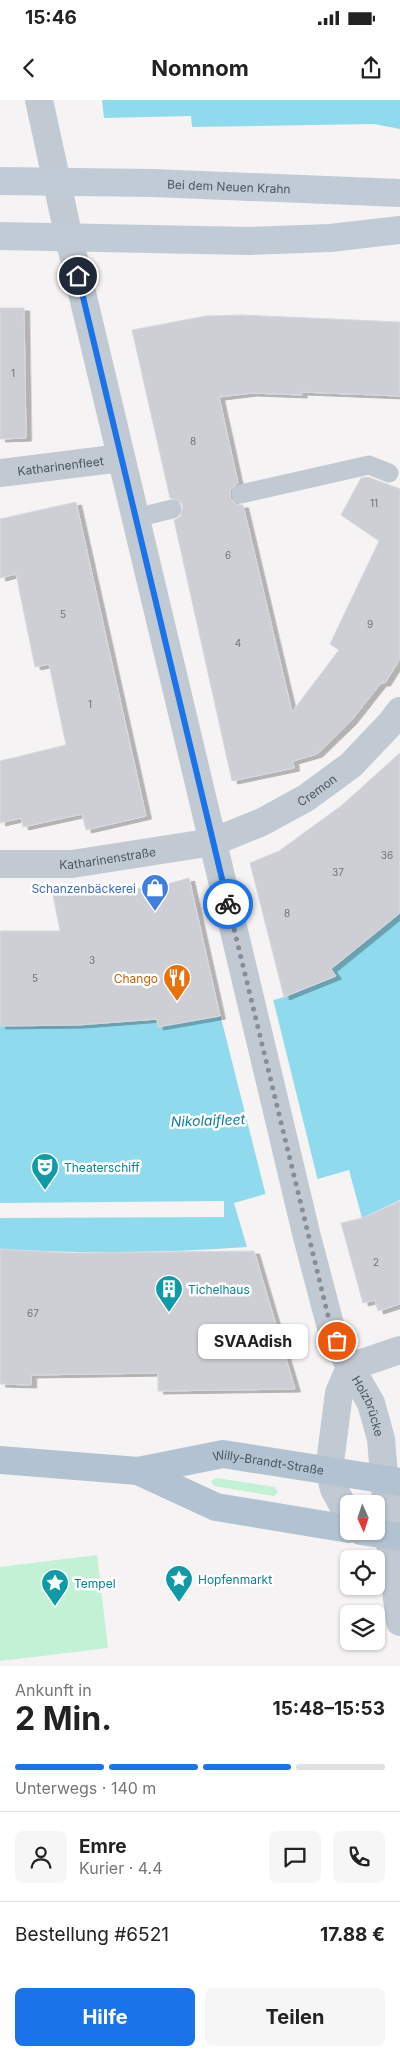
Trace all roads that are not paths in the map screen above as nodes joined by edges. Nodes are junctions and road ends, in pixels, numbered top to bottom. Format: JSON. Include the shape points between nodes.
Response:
{"nodes":[{"id":1,"x":42,"y":112,"type":"edge"},
{"id":2,"x":0,"y":181,"type":"edge"},
{"id":3,"x":56,"y":182,"type":"junction"},
{"id":4,"x":400,"y":193,"type":"edge"},
{"id":5,"x":400,"y":230,"type":"edge"},
{"id":6,"x":0,"y":236,"type":"edge"},
{"id":7,"x":69,"y":238,"type":"junction"},
{"id":8,"x":122,"y":458,"type":"junction"},
{"id":9,"x":0,"y":473,"type":"edge"},
{"id":10,"x":389,"y":473,"type":"dead end"},
{"id":11,"x":241,"y":494,"type":"dead end"},
{"id":12,"x":172,"y":509,"type":"dead end"},
{"id":13,"x":136,"y":518,"type":"junction"},
{"id":14,"x":400,"y":711,"type":"edge"},
{"id":15,"x":213,"y":842,"type":"junction"},
{"id":16,"x":0,"y":864,"type":"edge"},
{"id":17,"x":400,"y":1350,"type":"edge"},
{"id":18,"x":350,"y":1368,"type":"junction"},
{"id":19,"x":0,"y":1460,"type":"edge"},
{"id":20,"x":328,"y":1470,"type":"junction"},
{"id":21,"x":138,"y":1471,"type":"junction"},
{"id":22,"x":392,"y":1480,"type":"edge"},
{"id":23,"x":340,"y":1500,"type":"edge"},
{"id":24,"x":340,"y":1528,"type":"edge"},
{"id":25,"x":394,"y":1536,"type":"edge"},
{"id":26,"x":400,"y":1622,"type":"edge"}],
"edges":[{"from":1,"to":3,"type":"street","name":"Holzbrücke"},
{"from":2,"to":3,"type":"main road","name":"Bei dem Neuen Krahn"},
{"from":3,"to":4,"type":"main road","name":"Bei dem Neuen Krahn"},
{"from":3,"to":7,"type":"street","name":"Holzbrücke"},
{"from":5,"to":7,"type":"main road","via":[[330,238],[250,241]]},
{"from":6,"to":7,"type":"main road"},
{"from":7,"to":8,"type":"street","name":"Holzbrücke"},
{"from":8,"to":9,"type":"street","name":"Katharinenfleet"},
{"from":8,"to":13,"type":"street","name":"Holzbrücke"},
{"from":10,"to":11,"type":"lane","via":[[369,464]]},
{"from":12,"to":13,"type":"lane"},
{"from":13,"to":15,"type":"street","name":"Holzbrücke"},
{"from":14,"to":15,"type":"street","name":"Cremon","via":[[351,764],[306,798],[262,822]]},
{"from":15,"to":16,"type":"street","name":"Katharinenstraße","via":[[72,864]]},
{"from":15,"to":18,"type":"street","name":"Holzbrücke","via":[[331,1328]]},
{"from":17,"to":18,"type":"street"},
{"from":18,"to":20,"type":"street","via":[[339,1394]]},
{"from":18,"to":22,"type":"street","name":"Holzbrücke","via":[[371,1403]]},
{"from":19,"to":21,"type":"main road","name":"Willy-Brandt-Straße"},
{"from":20,"to":21,"type":"main road","name":"Willy-Brandt-Straße","via":[[223,1454]]},
{"from":20,"to":22,"type":"main road","name":"Willy-Brandt-Straße"},
{"from":20,"to":23,"type":"street"},
{"from":21,"to":24,"type":"main road","name":"Willy-Brandt-Straße","via":[[216,1507]]},
{"from":22,"to":25,"type":"street","name":"Holzbrücke"},
{"from":25,"to":26,"type":"street","name":"Holzbrücke"}]}
